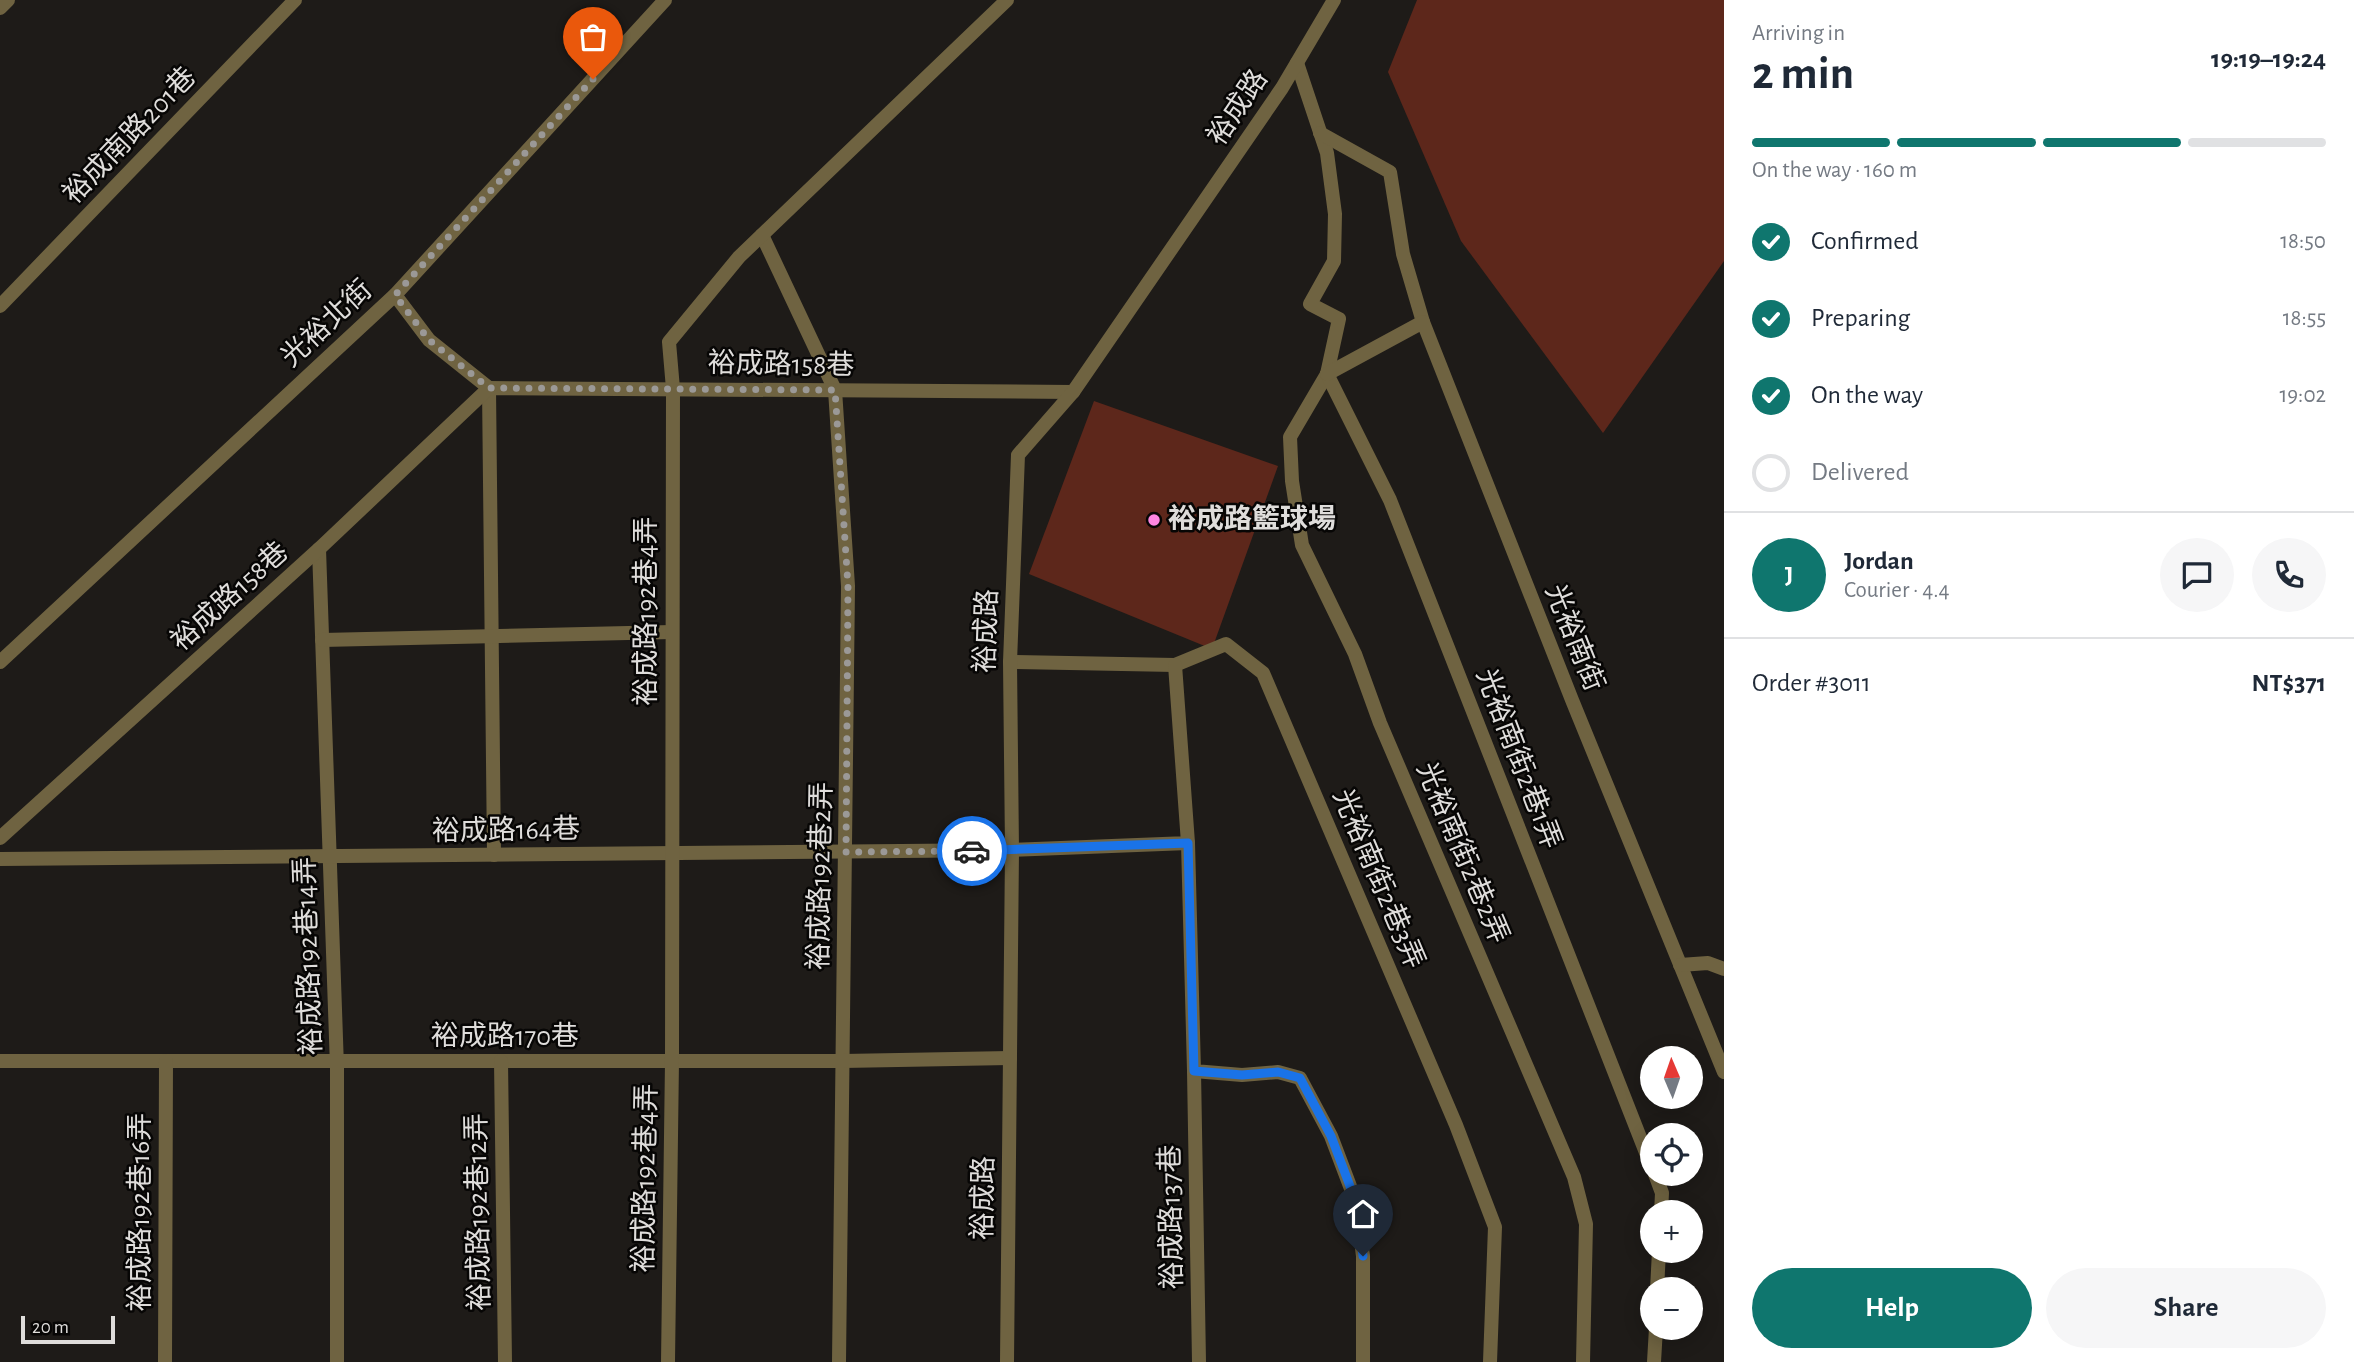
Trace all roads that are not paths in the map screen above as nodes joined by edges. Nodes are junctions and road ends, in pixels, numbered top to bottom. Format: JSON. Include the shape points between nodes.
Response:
{"nodes":[{"id":1,"x":8,"y":0,"type":"edge"},
{"id":2,"x":295,"y":0,"type":"edge"},
{"id":3,"x":665,"y":0,"type":"edge"},
{"id":4,"x":1007,"y":0,"type":"edge"},
{"id":5,"x":1334,"y":0,"type":"edge"},
{"id":6,"x":0,"y":8,"type":"edge"},
{"id":7,"x":1297,"y":63,"type":"junction"},
{"id":8,"x":1321,"y":133,"type":"junction"},
{"id":9,"x":762,"y":235,"type":"junction"},
{"id":10,"x":395,"y":295,"type":"junction"},
{"id":11,"x":0,"y":306,"type":"edge"},
{"id":12,"x":1423,"y":322,"type":"junction"},
{"id":13,"x":1326,"y":374,"type":"junction"},
{"id":14,"x":489,"y":388,"type":"junction"},
{"id":15,"x":673,"y":388,"type":"junction"},
{"id":16,"x":835,"y":390,"type":"junction"},
{"id":17,"x":1073,"y":392,"type":"junction"},
{"id":18,"x":319,"y":549,"type":"junction"},
{"id":19,"x":672,"y":632,"type":"junction"},
{"id":20,"x":491,"y":636,"type":"junction"},
{"id":21,"x":322,"y":640,"type":"junction"},
{"id":22,"x":0,"y":662,"type":"edge"},
{"id":23,"x":1010,"y":662,"type":"junction"},
{"id":24,"x":1175,"y":665,"type":"junction"},
{"id":25,"x":0,"y":838,"type":"edge"},
{"id":26,"x":1188,"y":843,"type":"junction"},
{"id":27,"x":1012,"y":850,"type":"junction"},
{"id":28,"x":846,"y":852,"type":"junction"},
{"id":29,"x":671,"y":853,"type":"junction"},
{"id":30,"x":495,"y":855,"type":"junction"},
{"id":31,"x":331,"y":856,"type":"junction"},
{"id":32,"x":0,"y":859,"type":"edge"},
{"id":33,"x":1680,"y":965,"type":"junction"},
{"id":34,"x":1724,"y":969,"type":"edge"},
{"id":35,"x":1010,"y":1058,"type":"junction"},
{"id":36,"x":0,"y":1061,"type":"edge"},
{"id":37,"x":166,"y":1061,"type":"junction"},
{"id":38,"x":337,"y":1061,"type":"junction"},
{"id":39,"x":501,"y":1061,"type":"junction"},
{"id":40,"x":672,"y":1061,"type":"junction"},
{"id":41,"x":843,"y":1061,"type":"junction"},
{"id":42,"x":1194,"y":1071,"type":"junction"},
{"id":43,"x":1724,"y":1072,"type":"edge"},
{"id":44,"x":1640,"y":1137,"type":"edge"},
{"id":45,"x":1655,"y":1340,"type":"edge"},
{"id":46,"x":165,"y":1362,"type":"edge"},
{"id":47,"x":337,"y":1362,"type":"edge"},
{"id":48,"x":505,"y":1362,"type":"edge"},
{"id":49,"x":668,"y":1362,"type":"edge"},
{"id":50,"x":839,"y":1362,"type":"edge"},
{"id":51,"x":1007,"y":1362,"type":"edge"},
{"id":52,"x":1199,"y":1362,"type":"edge"},
{"id":53,"x":1363,"y":1362,"type":"edge"},
{"id":54,"x":1490,"y":1362,"type":"edge"},
{"id":55,"x":1583,"y":1362,"type":"edge"},
{"id":56,"x":1654,"y":1362,"type":"edge"}],
"edges":[{"from":1,"to":6,"type":"street"},
{"from":2,"to":11,"type":"street","name":"裕成南路201巷"},
{"from":3,"to":10,"type":"street","name":"光裕北街"},
{"from":4,"to":9,"type":"street","name":"裕成路192巷4弄"},
{"from":5,"to":7,"type":"street","name":"裕成路"},
{"from":7,"to":8,"type":"street"},
{"from":7,"to":17,"type":"street","name":"裕成路"},
{"from":8,"to":12,"type":"street","name":"光裕南街","via":[[1390,172],[1404,254]]},
{"from":8,"to":13,"type":"street","name":"光裕南街2巷2弄","via":[[1335,214],[1334,261],[1310,304],[1339,320]]},
{"from":9,"to":15,"type":"street","name":"裕成路192巷4弄","via":[[669,342]]},
{"from":9,"to":16,"type":"street"},
{"from":10,"to":14,"type":"street","via":[[429,340]]},
{"from":10,"to":22,"type":"street","name":"光裕北街"},
{"from":12,"to":13,"type":"street"},
{"from":12,"to":33,"type":"street","name":"光裕南街"},
{"from":13,"to":44,"type":"street","name":"光裕南街2巷1弄","via":[[1390,500]]},
{"from":13,"to":55,"type":"street","name":"光裕南街2巷2弄","via":[[1290,437],[1302,545],[1355,654],[1380,723],[1574,1177],[1586,1224]]},
{"from":14,"to":15,"type":"street","name":"裕成路158巷"},
{"from":14,"to":18,"type":"street","name":"裕成路158巷"},
{"from":14,"to":20,"type":"street"},
{"from":15,"to":16,"type":"street","name":"裕成路158巷"},
{"from":15,"to":19,"type":"street","name":"裕成路192巷4弄"},
{"from":16,"to":17,"type":"street","name":"裕成路158巷"},
{"from":16,"to":28,"type":"street","name":"裕成路192巷2弄","via":[[848,586]]},
{"from":17,"to":23,"type":"street","name":"裕成路","via":[[1018,455]]},
{"from":18,"to":21,"type":"street","name":"裕成路192巷14弄"},
{"from":18,"to":25,"type":"street","name":"裕成路158巷"},
{"from":19,"to":20,"type":"street"},
{"from":19,"to":29,"type":"street","name":"裕成路192巷4弄"},
{"from":20,"to":21,"type":"street"},
{"from":20,"to":30,"type":"street"},
{"from":21,"to":31,"type":"street","name":"裕成路192巷14弄"},
{"from":23,"to":24,"type":"street","name":"光裕南街2巷3弄"},
{"from":23,"to":27,"type":"street","name":"裕成路"},
{"from":24,"to":26,"type":"street","name":"裕成路137巷"},
{"from":24,"to":54,"type":"street","name":"光裕南街2巷3弄","via":[[1226,644],[1263,673],[1495,1227]]},
{"from":26,"to":27,"type":"street","name":"裕成路164巷"},
{"from":26,"to":42,"type":"street","name":"裕成路137巷"},
{"from":27,"to":28,"type":"street","name":"裕成路164巷"},
{"from":27,"to":35,"type":"street","name":"裕成路"},
{"from":28,"to":29,"type":"street","name":"裕成路164巷"},
{"from":28,"to":41,"type":"street","name":"裕成路192巷2弄"},
{"from":29,"to":30,"type":"street","name":"裕成路164巷"},
{"from":29,"to":40,"type":"street","name":"裕成路192巷4弄"},
{"from":30,"to":31,"type":"street","name":"裕成路164巷"},
{"from":31,"to":32,"type":"street","name":"裕成路164巷"},
{"from":31,"to":38,"type":"street","name":"裕成路192巷14弄"},
{"from":33,"to":34,"type":"street","via":[[1709,963]]},
{"from":33,"to":43,"type":"street","name":"光裕南街"},
{"from":35,"to":41,"type":"street","name":"裕成路170巷"},
{"from":35,"to":51,"type":"street","name":"裕成路"},
{"from":36,"to":37,"type":"street","name":"裕成路170巷"},
{"from":37,"to":38,"type":"street","name":"裕成路170巷"},
{"from":37,"to":46,"type":"street","name":"裕成路192巷16弄"},
{"from":38,"to":39,"type":"street","name":"裕成路170巷"},
{"from":38,"to":47,"type":"street","name":"裕成路192巷14弄"},
{"from":39,"to":40,"type":"street","name":"裕成路170巷"},
{"from":39,"to":48,"type":"street","name":"裕成路192巷12弄"},
{"from":40,"to":41,"type":"street","name":"裕成路170巷"},
{"from":40,"to":49,"type":"street","name":"裕成路192巷4弄"},
{"from":41,"to":50,"type":"street","name":"裕成路192巷2弄"},
{"from":42,"to":52,"type":"street","name":"裕成路137巷"},
{"from":42,"to":53,"type":"street","via":[[1278,1072],[1300,1078],[1331,1136],[1356,1202],[1363,1256]]},
{"from":45,"to":56,"type":"street"}]}
